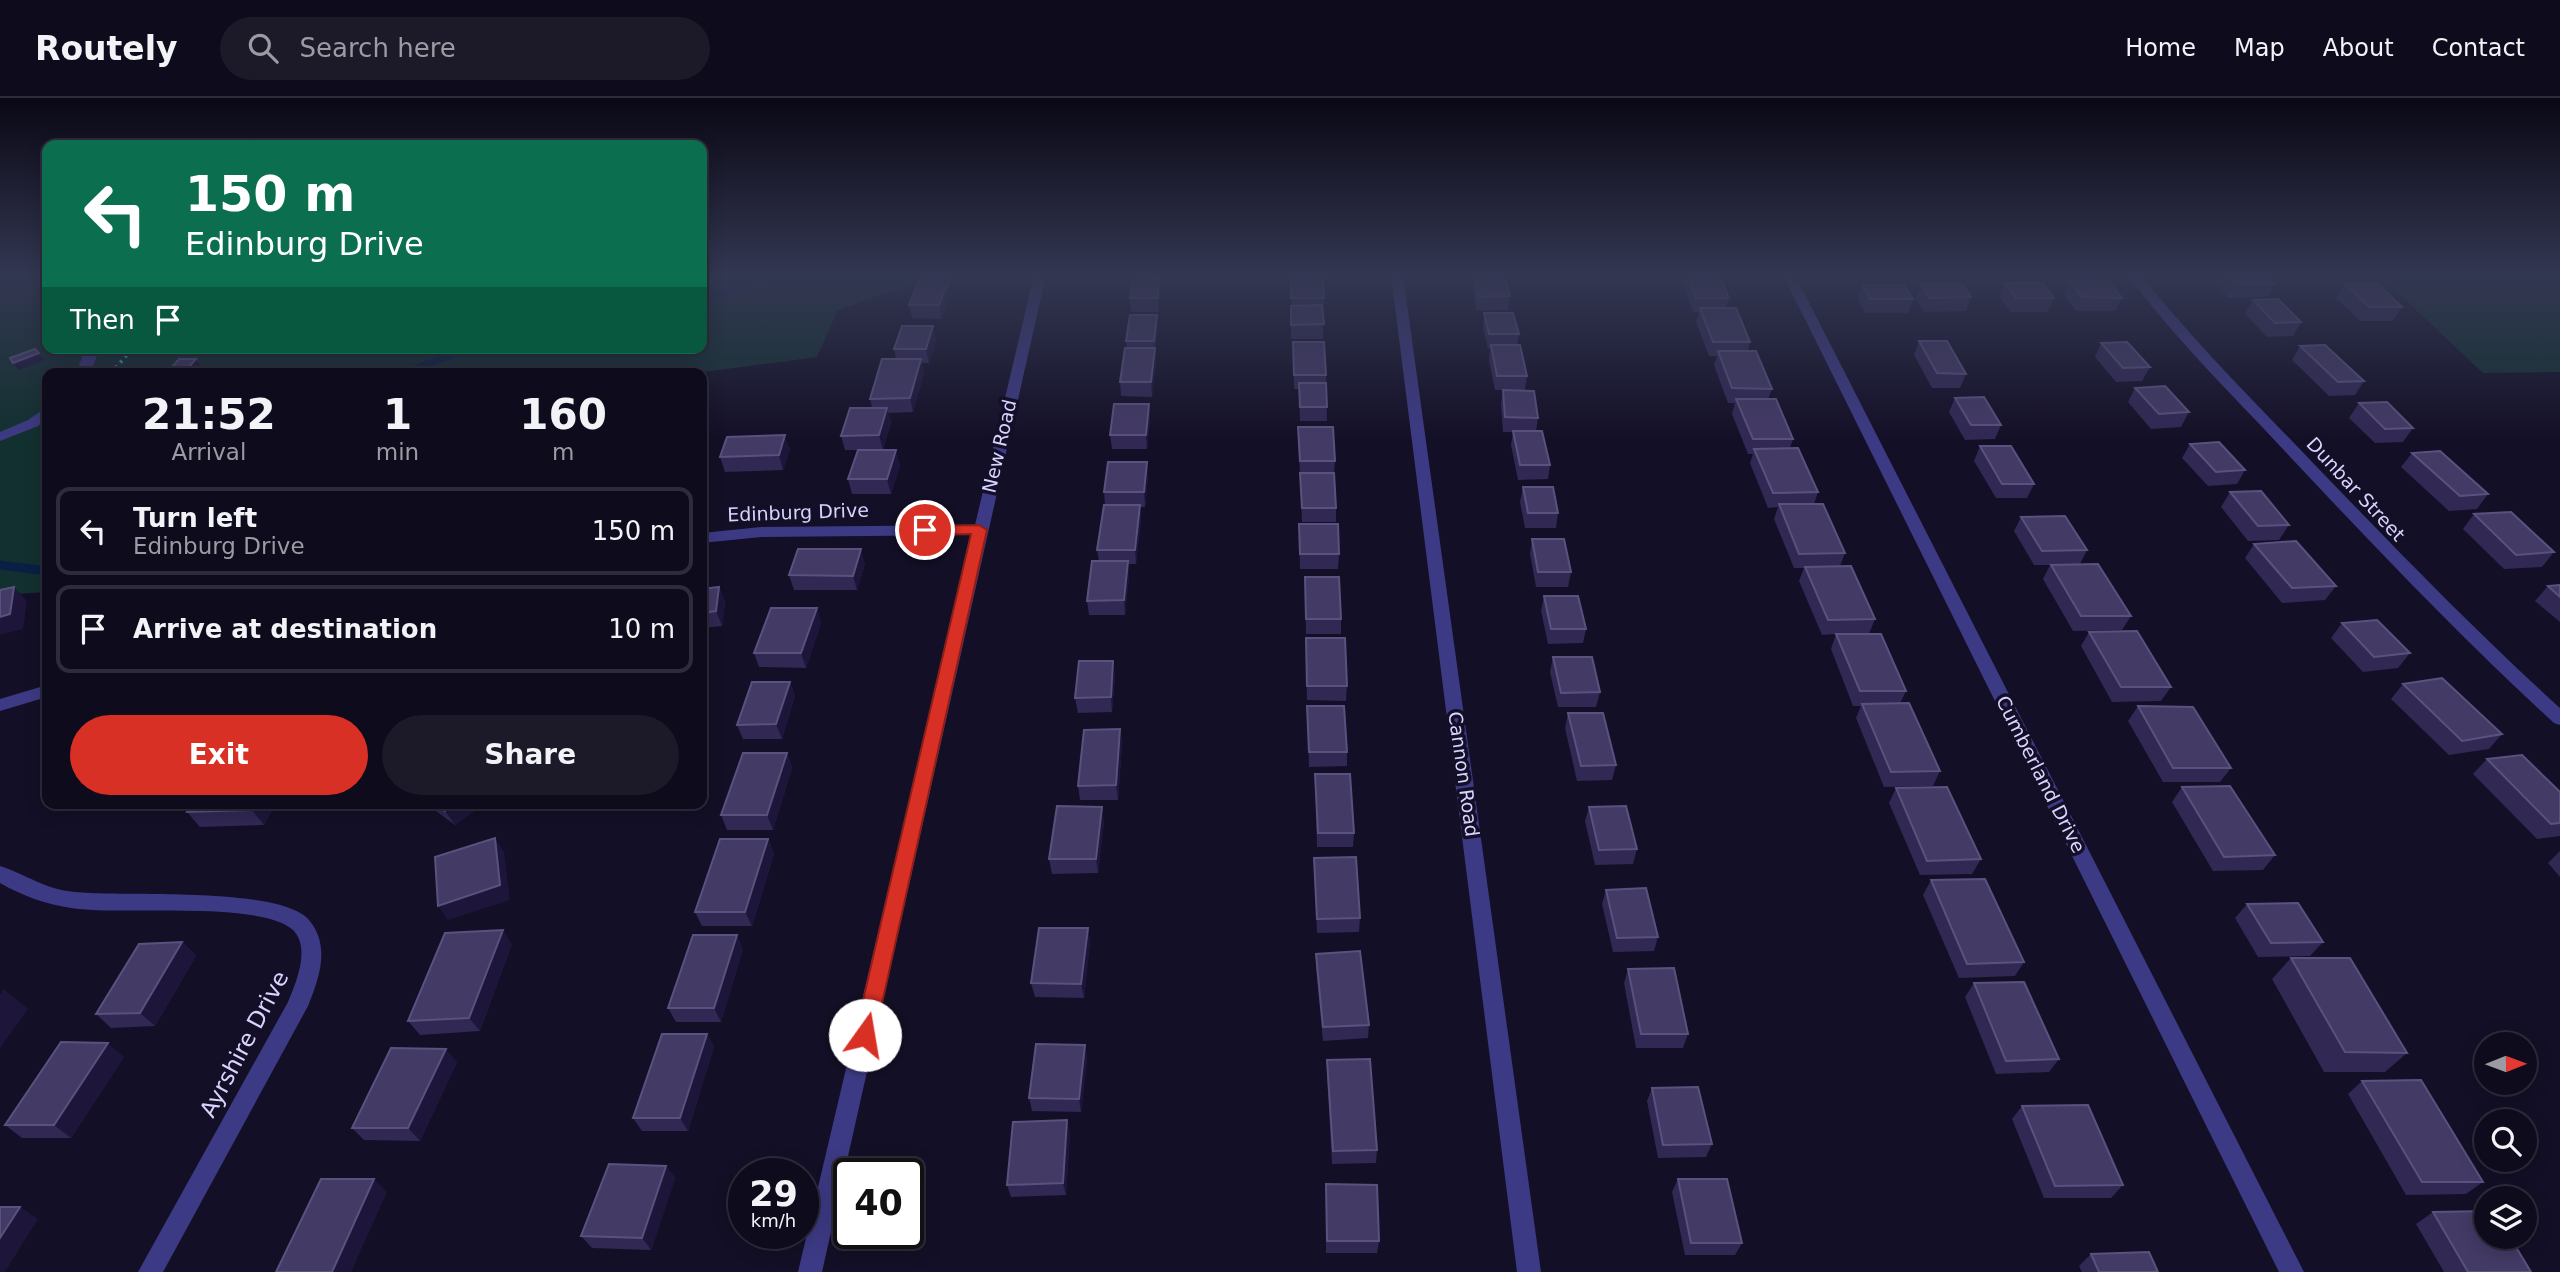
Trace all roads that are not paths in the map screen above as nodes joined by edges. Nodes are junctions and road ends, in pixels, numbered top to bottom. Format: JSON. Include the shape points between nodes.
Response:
{"nodes":[{"id":1,"x":1027,"y":330,"type":"edge"},
{"id":2,"x":1403,"y":330,"type":"edge"},
{"id":3,"x":1818,"y":330,"type":"edge"},
{"id":4,"x":2180,"y":330,"type":"edge"},
{"id":5,"x":42,"y":415,"type":"edge"},
{"id":6,"x":0,"y":437,"type":"edge"},
{"id":7,"x":979,"y":530,"type":"junction"},
{"id":8,"x":707,"y":537,"type":"edge"},
{"id":9,"x":42,"y":692,"type":"edge"},
{"id":10,"x":0,"y":705,"type":"edge"},
{"id":11,"x":2560,"y":718,"type":"edge"},
{"id":12,"x":0,"y":874,"type":"edge"},
{"id":13,"x":150,"y":1272,"type":"edge"},
{"id":14,"x":810,"y":1272,"type":"edge"},
{"id":15,"x":1529,"y":1272,"type":"edge"},
{"id":16,"x":2292,"y":1272,"type":"edge"}],
"edges":[{"from":1,"to":7,"type":"street","name":"New Road"},
{"from":2,"to":15,"type":"street","name":"Cannon Road"},
{"from":3,"to":16,"type":"street","name":"Cumberland Drive"},
{"from":4,"to":11,"type":"street","name":"Dunbar Street","via":[[2420,584]]},
{"from":5,"to":6,"type":"street"},
{"from":7,"to":8,"type":"street","name":"Edinburg Drive","via":[[761,532]]},
{"from":7,"to":14,"type":"street","name":"New Road"},
{"from":9,"to":10,"type":"street"},
{"from":12,"to":13,"type":"street","name":"Ayrshire Drive","via":[[30,891],[76,901],[283,912],[301,924],[310,942],[309,978],[297,1006]]}]}
